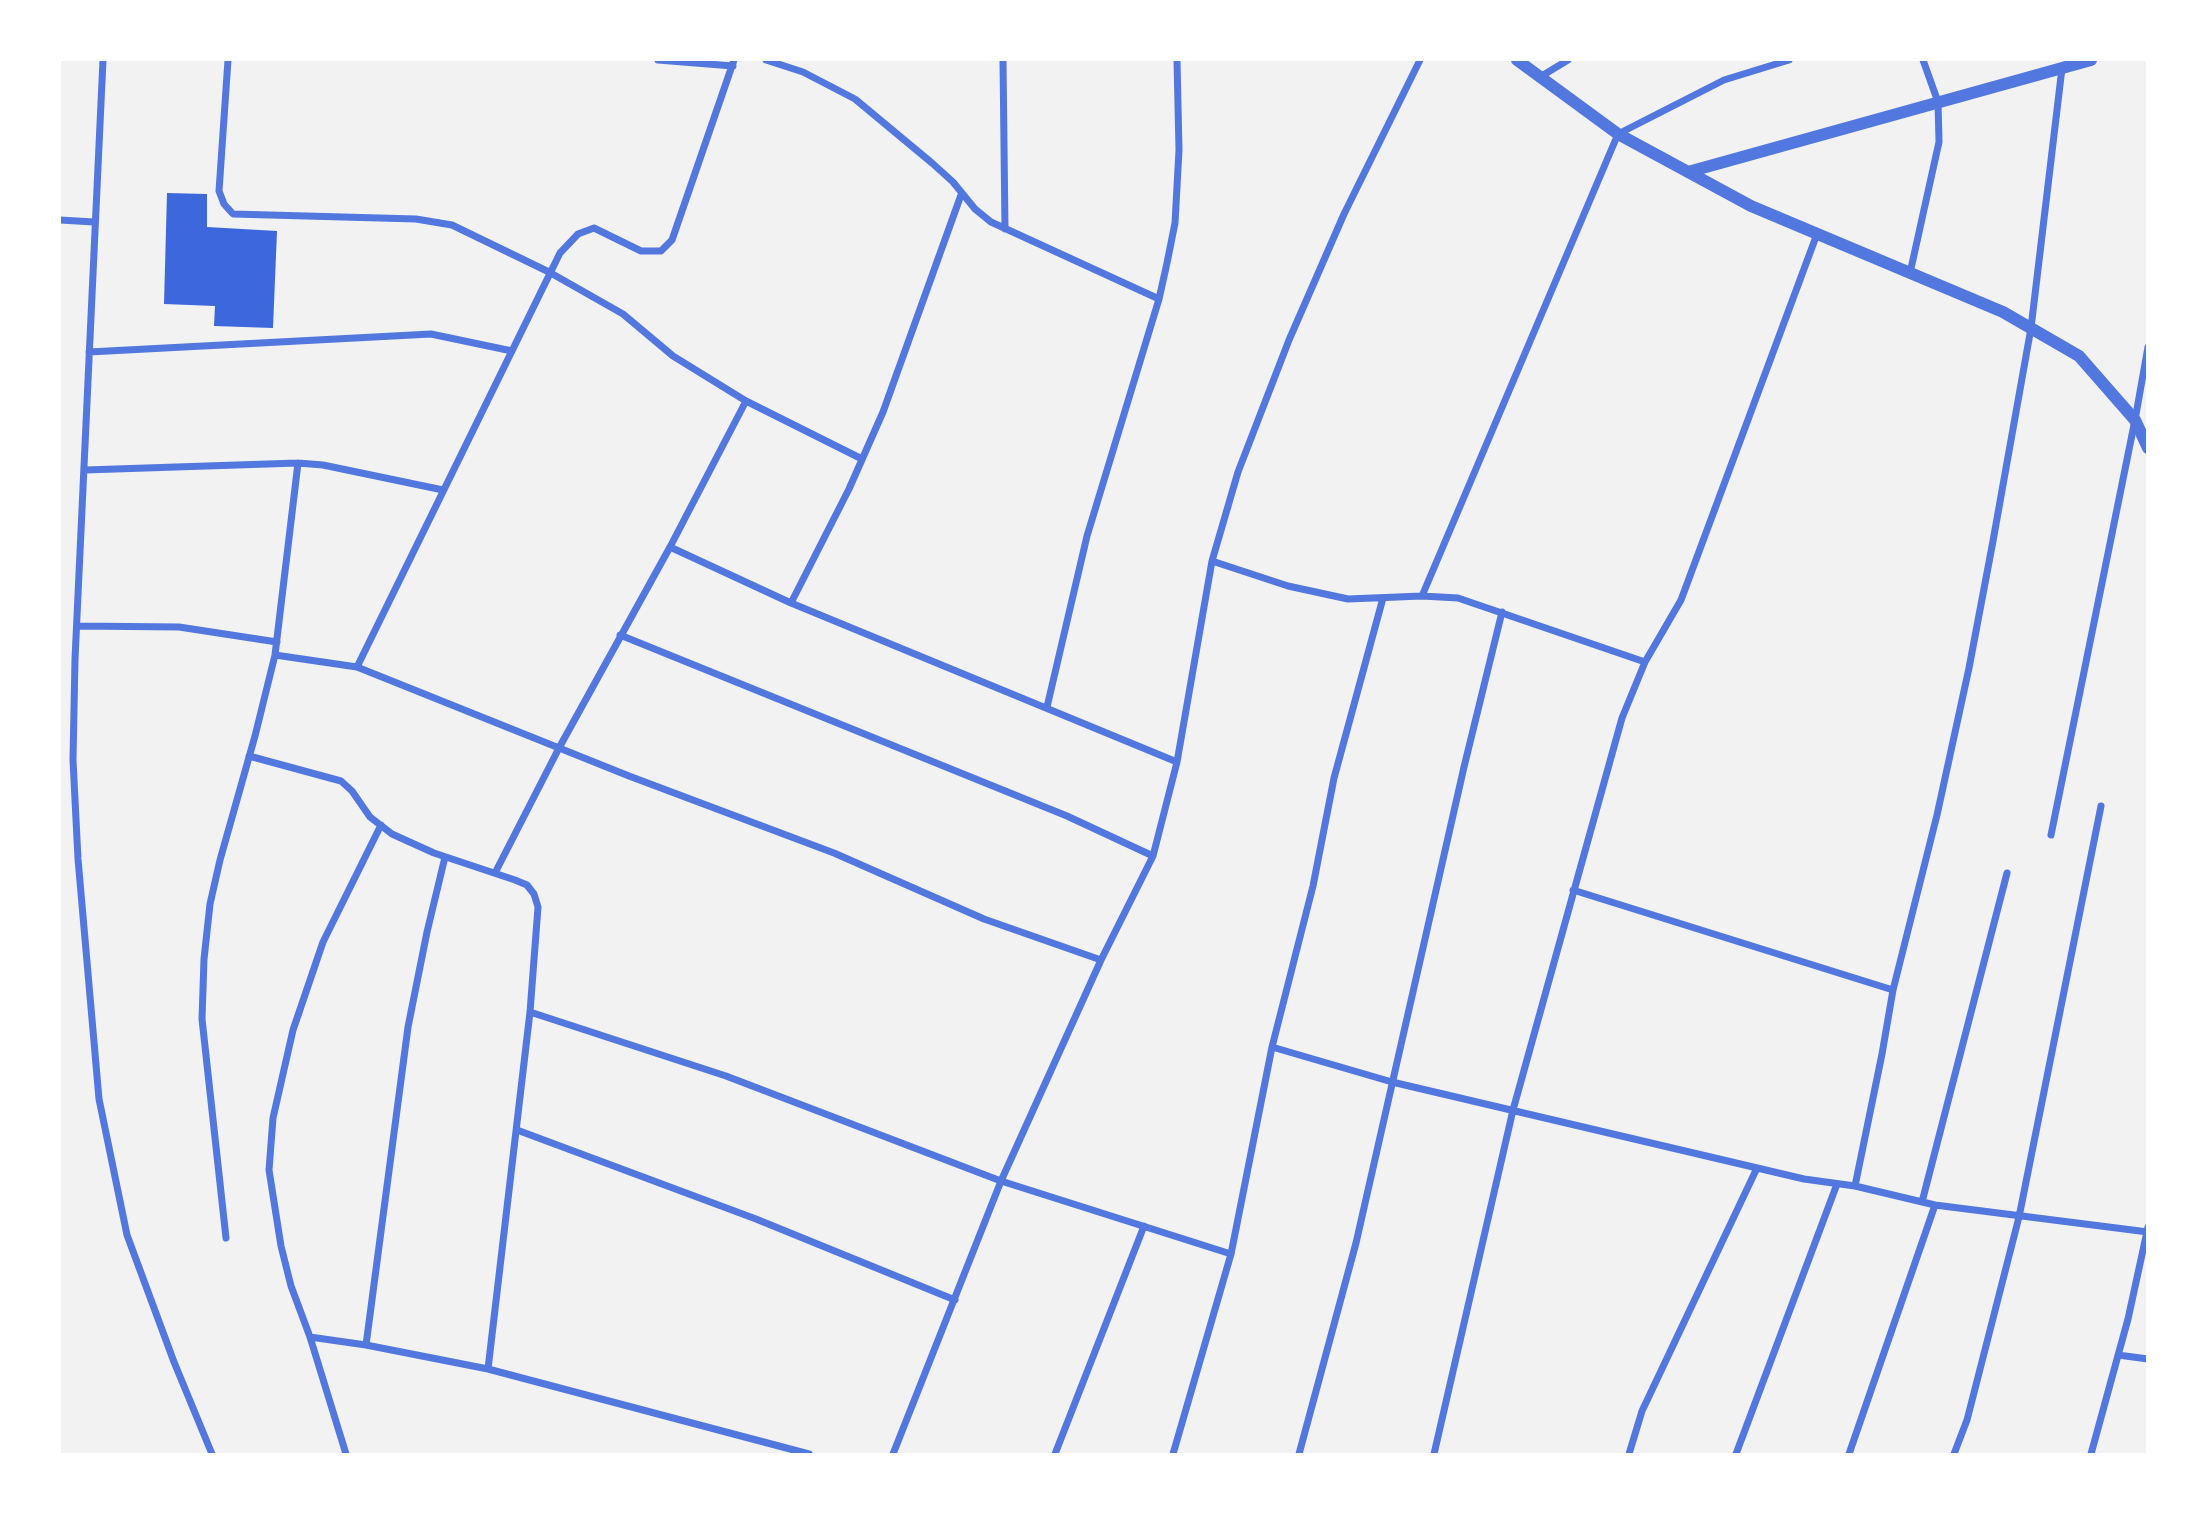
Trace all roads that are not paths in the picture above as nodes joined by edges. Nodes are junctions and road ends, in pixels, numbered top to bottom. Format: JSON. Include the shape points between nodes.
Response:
{"nodes":[{"id":1,"x":103,"y":60,"type":"edge"},
{"id":2,"x":228,"y":60,"type":"edge"},
{"id":3,"x":657,"y":60,"type":"edge"},
{"id":4,"x":766,"y":60,"type":"edge"},
{"id":5,"x":1003,"y":60,"type":"edge"},
{"id":6,"x":1177,"y":60,"type":"edge"},
{"id":7,"x":1420,"y":60,"type":"edge"},
{"id":8,"x":1517,"y":60,"type":"edge"},
{"id":9,"x":1569,"y":60,"type":"edge"},
{"id":10,"x":1789,"y":60,"type":"edge"},
{"id":11,"x":1923,"y":60,"type":"edge"},
{"id":12,"x":2091,"y":60,"type":"edge"},
{"id":13,"x":734,"y":63,"type":"edge"},
{"id":14,"x":2062,"y":68,"type":"junction"},
{"id":15,"x":1540,"y":77,"type":"junction"},
{"id":16,"x":1938,"y":102,"type":"junction"},
{"id":17,"x":1618,"y":134,"type":"junction"},
{"id":18,"x":1688,"y":172,"type":"junction"},
{"id":19,"x":961,"y":195,"type":"junction"},
{"id":20,"x":60,"y":220,"type":"edge"},
{"id":21,"x":94,"y":222,"type":"junction"},
{"id":22,"x":1005,"y":229,"type":"junction"},
{"id":23,"x":1816,"y":234,"type":"junction"},
{"id":24,"x":549,"y":272,"type":"junction"},
{"id":25,"x":1910,"y":273,"type":"junction"},
{"id":26,"x":1159,"y":299,"type":"junction"},
{"id":27,"x":2031,"y":328,"type":"junction"},
{"id":28,"x":2147,"y":347,"type":"edge"},
{"id":29,"x":512,"y":351,"type":"junction"},
{"id":30,"x":89,"y":352,"type":"junction"},
{"id":31,"x":746,"y":401,"type":"junction"},
{"id":32,"x":2135,"y":420,"type":"junction"},
{"id":33,"x":2147,"y":449,"type":"edge"},
{"id":34,"x":862,"y":459,"type":"junction"},
{"id":35,"x":298,"y":463,"type":"junction"},
{"id":36,"x":85,"y":470,"type":"junction"},
{"id":37,"x":443,"y":490,"type":"junction"},
{"id":38,"x":670,"y":547,"type":"junction"},
{"id":39,"x":1212,"y":561,"type":"junction"},
{"id":40,"x":1422,"y":596,"type":"junction"},
{"id":41,"x":1383,"y":598,"type":"junction"},
{"id":42,"x":791,"y":603,"type":"junction"},
{"id":43,"x":1502,"y":612,"type":"junction"},
{"id":44,"x":77,"y":626,"type":"junction"},
{"id":45,"x":620,"y":635,"type":"junction"},
{"id":46,"x":277,"y":642,"type":"junction"},
{"id":47,"x":275,"y":655,"type":"junction"},
{"id":48,"x":1645,"y":663,"type":"junction"},
{"id":49,"x":357,"y":667,"type":"junction"},
{"id":50,"x":1047,"y":707,"type":"junction"},
{"id":51,"x":559,"y":748,"type":"junction"},
{"id":52,"x":249,"y":756,"type":"junction"},
{"id":53,"x":1177,"y":762,"type":"junction"},
{"id":54,"x":2101,"y":806,"type":"dead end"},
{"id":55,"x":381,"y":825,"type":"junction"},
{"id":56,"x":2051,"y":835,"type":"dead end"},
{"id":57,"x":1153,"y":856,"type":"junction"},
{"id":58,"x":445,"y":857,"type":"junction"},
{"id":59,"x":495,"y":873,"type":"junction"},
{"id":60,"x":2007,"y":873,"type":"dead end"},
{"id":61,"x":1573,"y":890,"type":"junction"},
{"id":62,"x":1101,"y":960,"type":"junction"},
{"id":63,"x":1893,"y":990,"type":"junction"},
{"id":64,"x":530,"y":1012,"type":"junction"},
{"id":65,"x":1272,"y":1047,"type":"junction"},
{"id":66,"x":1392,"y":1083,"type":"junction"},
{"id":67,"x":1513,"y":1110,"type":"junction"},
{"id":68,"x":517,"y":1130,"type":"junction"},
{"id":69,"x":1757,"y":1168,"type":"junction"},
{"id":70,"x":1001,"y":1181,"type":"junction"},
{"id":71,"x":1836,"y":1184,"type":"junction"},
{"id":72,"x":1855,"y":1186,"type":"junction"},
{"id":73,"x":1922,"y":1202,"type":"junction"},
{"id":74,"x":1935,"y":1205,"type":"junction"},
{"id":75,"x":2019,"y":1217,"type":"junction"},
{"id":76,"x":1143,"y":1226,"type":"junction"},
{"id":77,"x":2147,"y":1231,"type":"edge"},
{"id":78,"x":226,"y":1238,"type":"dead end"},
{"id":79,"x":1231,"y":1254,"type":"junction"},
{"id":80,"x":955,"y":1300,"type":"junction"},
{"id":81,"x":310,"y":1337,"type":"junction"},
{"id":82,"x":366,"y":1345,"type":"junction"},
{"id":83,"x":2118,"y":1355,"type":"junction"},
{"id":84,"x":2147,"y":1359,"type":"edge"},
{"id":85,"x":488,"y":1369,"type":"junction"},
{"id":86,"x":212,"y":1454,"type":"edge"},
{"id":87,"x":346,"y":1454,"type":"edge"},
{"id":88,"x":809,"y":1454,"type":"edge"},
{"id":89,"x":893,"y":1454,"type":"edge"},
{"id":90,"x":1055,"y":1454,"type":"edge"},
{"id":91,"x":1173,"y":1454,"type":"edge"},
{"id":92,"x":1299,"y":1454,"type":"edge"},
{"id":93,"x":1434,"y":1454,"type":"edge"},
{"id":94,"x":1629,"y":1454,"type":"edge"},
{"id":95,"x":1736,"y":1454,"type":"edge"},
{"id":96,"x":1849,"y":1454,"type":"edge"},
{"id":97,"x":1954,"y":1454,"type":"edge"},
{"id":98,"x":2091,"y":1454,"type":"edge"}],
"edges":[{"from":1,"to":21,"type":"street"},
{"from":2,"to":24,"type":"street","via":[[219,191],[233,214],[416,219],[452,225]]},
{"from":3,"to":13,"type":"street"},
{"from":4,"to":19,"type":"street","via":[[803,72],[855,99],[953,182]]},
{"from":5,"to":22,"type":"street"},
{"from":6,"to":26,"type":"street","via":[[1175,223]]},
{"from":7,"to":39,"type":"street","via":[[1344,214],[1289,340],[1238,472]]},
{"from":8,"to":15,"type":"street"},
{"from":9,"to":15,"type":"street"},
{"from":10,"to":17,"type":"street","via":[[1724,80]]},
{"from":11,"to":16,"type":"street"},
{"from":12,"to":14,"type":"street"},
{"from":13,"to":24,"type":"street","via":[[672,240],[661,251],[641,251],[594,228],[578,234]]},
{"from":14,"to":16,"type":"street"},
{"from":14,"to":27,"type":"street"},
{"from":15,"to":17,"type":"street"},
{"from":16,"to":18,"type":"street"},
{"from":16,"to":25,"type":"street","via":[[1939,142]]},
{"from":17,"to":18,"type":"street"},
{"from":17,"to":40,"type":"street"},
{"from":18,"to":23,"type":"street"},
{"from":19,"to":22,"type":"street"},
{"from":19,"to":34,"type":"street"},
{"from":20,"to":21,"type":"street"},
{"from":21,"to":30,"type":"street"},
{"from":22,"to":26,"type":"street"},
{"from":23,"to":25,"type":"street"},
{"from":23,"to":48,"type":"street","via":[[1681,600]]},
{"from":24,"to":29,"type":"street"},
{"from":24,"to":31,"type":"street","via":[[623,314],[673,356]]},
{"from":25,"to":27,"type":"street"},
{"from":26,"to":50,"type":"street","via":[[1087,536]]},
{"from":27,"to":32,"type":"street","via":[[2079,356]]},
{"from":27,"to":63,"type":"street","via":[[1969,668]]},
{"from":28,"to":32,"type":"street"},
{"from":29,"to":30,"type":"street","via":[[431,334]]},
{"from":29,"to":37,"type":"street"},
{"from":30,"to":36,"type":"street"},
{"from":31,"to":34,"type":"street"},
{"from":31,"to":38,"type":"street"},
{"from":32,"to":33,"type":"street"},
{"from":32,"to":56,"type":"street"},
{"from":34,"to":42,"type":"street"},
{"from":35,"to":36,"type":"street"},
{"from":35,"to":37,"type":"street"},
{"from":35,"to":46,"type":"street"},
{"from":36,"to":44,"type":"street"},
{"from":37,"to":49,"type":"street"},
{"from":38,"to":42,"type":"street"},
{"from":38,"to":45,"type":"street"},
{"from":39,"to":41,"type":"street","via":[[1348,599]]},
{"from":39,"to":53,"type":"street"},
{"from":40,"to":41,"type":"street"},
{"from":40,"to":43,"type":"street","via":[[1458,598]]},
{"from":41,"to":65,"type":"street","via":[[1334,778],[1313,886]]},
{"from":42,"to":50,"type":"street"},
{"from":43,"to":48,"type":"street"},
{"from":43,"to":66,"type":"street"},
{"from":44,"to":46,"type":"street","via":[[178,627]]},
{"from":44,"to":86,"type":"street","via":[[73,760],[99,1099],[127,1236]]},
{"from":45,"to":51,"type":"street"},
{"from":45,"to":57,"type":"street","via":[[1067,816]]},
{"from":46,"to":47,"type":"street"},
{"from":47,"to":49,"type":"street"},
{"from":47,"to":52,"type":"street"},
{"from":48,"to":61,"type":"street","via":[[1622,718]]},
{"from":49,"to":51,"type":"street"},
{"from":50,"to":53,"type":"street"},
{"from":51,"to":59,"type":"street"},
{"from":51,"to":62,"type":"street","via":[[834,853],[984,919]]},
{"from":52,"to":55,"type":"street","via":[[341,781]]},
{"from":52,"to":78,"type":"street","via":[[210,904],[204,959],[202,1019]]},
{"from":53,"to":57,"type":"street"},
{"from":54,"to":75,"type":"street"},
{"from":55,"to":58,"type":"street"},
{"from":55,"to":81,"type":"street","via":[[323,942],[293,1030],[273,1118],[269,1170],[281,1246]]},
{"from":57,"to":62,"type":"street"},
{"from":58,"to":59,"type":"street"},
{"from":58,"to":82,"type":"street","via":[[408,1027]]},
{"from":59,"to":64,"type":"street","via":[[527,885],[538,907]]},
{"from":60,"to":73,"type":"street"},
{"from":61,"to":63,"type":"street"},
{"from":61,"to":67,"type":"street"},
{"from":62,"to":70,"type":"street"},
{"from":63,"to":72,"type":"street"},
{"from":64,"to":68,"type":"street"},
{"from":64,"to":70,"type":"street","via":[[726,1076]]},
{"from":65,"to":66,"type":"street"},
{"from":65,"to":79,"type":"street"},
{"from":66,"to":67,"type":"street"},
{"from":66,"to":92,"type":"street","via":[[1356,1243]]},
{"from":67,"to":69,"type":"street"},
{"from":67,"to":93,"type":"street"},
{"from":68,"to":80,"type":"street","via":[[756,1219]]},
{"from":68,"to":85,"type":"street"},
{"from":69,"to":71,"type":"street"},
{"from":69,"to":94,"type":"street","via":[[1642,1411]]},
{"from":70,"to":76,"type":"street"},
{"from":70,"to":80,"type":"street"},
{"from":71,"to":72,"type":"street"},
{"from":71,"to":95,"type":"street"},
{"from":72,"to":73,"type":"street"},
{"from":73,"to":74,"type":"street"},
{"from":74,"to":75,"type":"street"},
{"from":74,"to":96,"type":"street"},
{"from":75,"to":77,"type":"street"},
{"from":75,"to":97,"type":"street","via":[[1967,1420]]},
{"from":76,"to":79,"type":"street"},
{"from":76,"to":90,"type":"street"},
{"from":77,"to":83,"type":"street"},
{"from":79,"to":91,"type":"street"},
{"from":80,"to":89,"type":"street"},
{"from":81,"to":82,"type":"street"},
{"from":81,"to":87,"type":"street"},
{"from":82,"to":85,"type":"street"},
{"from":83,"to":84,"type":"street"},
{"from":83,"to":98,"type":"street"},
{"from":85,"to":88,"type":"street"}]}
